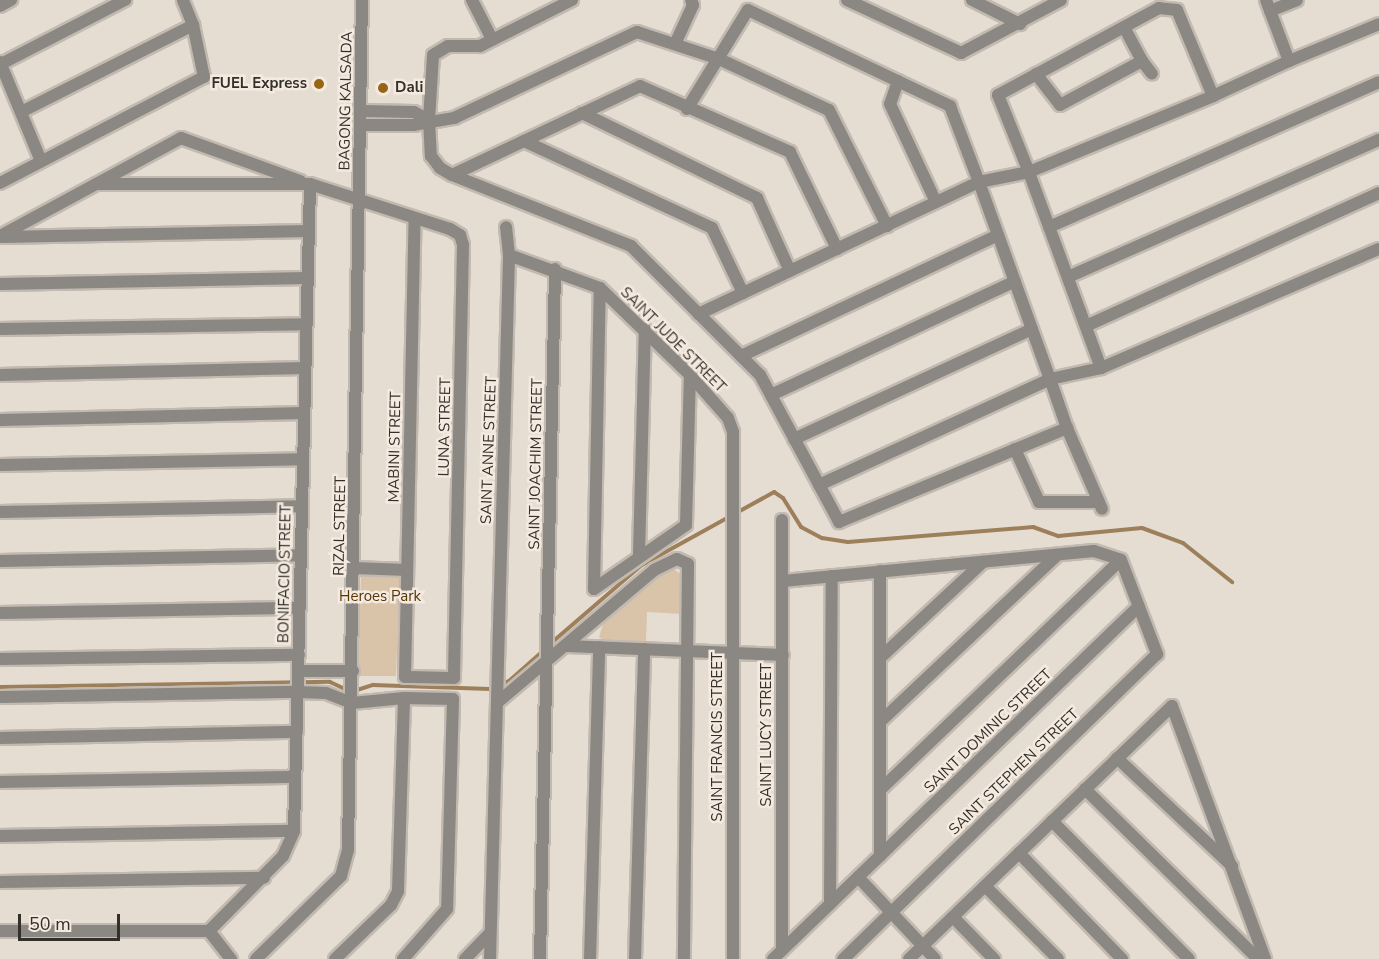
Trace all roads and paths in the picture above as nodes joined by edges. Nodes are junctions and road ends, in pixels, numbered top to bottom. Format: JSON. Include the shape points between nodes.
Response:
{"nodes":[{"id":1,"x":11,"y":0,"type":"edge"},
{"id":2,"x":125,"y":0,"type":"edge"},
{"id":3,"x":183,"y":0,"type":"edge"},
{"id":4,"x":362,"y":0,"type":"edge"},
{"id":5,"x":472,"y":0,"type":"edge"},
{"id":6,"x":572,"y":0,"type":"edge"},
{"id":7,"x":691,"y":0,"type":"edge"},
{"id":8,"x":847,"y":0,"type":"edge"},
{"id":9,"x":972,"y":0,"type":"edge"},
{"id":10,"x":1061,"y":0,"type":"edge"},
{"id":11,"x":1297,"y":0,"type":"edge"},
{"id":12,"x":1268,"y":5,"type":"edge"},
{"id":13,"x":0,"y":6,"type":"edge"},
{"id":14,"x":1020,"y":24,"type":"junction"},
{"id":15,"x":1379,"y":24,"type":"edge"},
{"id":16,"x":193,"y":25,"type":"junction"},
{"id":17,"x":1124,"y":27,"type":"junction"},
{"id":18,"x":492,"y":39,"type":"junction"},
{"id":19,"x":675,"y":44,"type":"junction"},
{"id":20,"x":719,"y":59,"type":"junction"},
{"id":21,"x":1142,"y":61,"type":"junction"},
{"id":22,"x":1289,"y":61,"type":"junction"},
{"id":23,"x":0,"y":63,"type":"edge"},
{"id":24,"x":1036,"y":74,"type":"junction"},
{"id":25,"x":1152,"y":74,"type":"dead end"},
{"id":26,"x":898,"y":81,"type":"junction"},
{"id":27,"x":1379,"y":82,"type":"edge"},
{"id":28,"x":1213,"y":96,"type":"junction"},
{"id":29,"x":687,"y":109,"type":"junction"},
{"id":30,"x":361,"y":111,"type":"junction"},
{"id":31,"x":21,"y":112,"type":"junction"},
{"id":32,"x":582,"y":113,"type":"junction"},
{"id":33,"x":429,"y":120,"type":"junction"},
{"id":34,"x":361,"y":125,"type":"junction"},
{"id":35,"x":1379,"y":140,"type":"edge"},
{"id":36,"x":524,"y":141,"type":"junction"},
{"id":37,"x":41,"y":161,"type":"junction"},
{"id":38,"x":1029,"y":172,"type":"junction"},
{"id":39,"x":452,"y":175,"type":"junction"},
{"id":40,"x":979,"y":182,"type":"junction"},
{"id":41,"x":0,"y":183,"type":"edge"},
{"id":42,"x":96,"y":184,"type":"junction"},
{"id":43,"x":310,"y":184,"type":"junction"},
{"id":44,"x":1379,"y":193,"type":"edge"},
{"id":45,"x":359,"y":202,"type":"junction"},
{"id":46,"x":936,"y":202,"type":"junction"},
{"id":47,"x":415,"y":218,"type":"junction"},
{"id":48,"x":506,"y":226,"type":"dead end"},
{"id":49,"x":887,"y":226,"type":"junction"},
{"id":50,"x":1049,"y":227,"type":"junction"},
{"id":51,"x":309,"y":231,"type":"junction"},
{"id":52,"x":998,"y":235,"type":"junction"},
{"id":53,"x":0,"y":237,"type":"edge"},
{"id":54,"x":837,"y":249,"type":"junction"},
{"id":55,"x":1379,"y":249,"type":"edge"},
{"id":56,"x":509,"y":255,"type":"junction"},
{"id":57,"x":555,"y":269,"type":"junction"},
{"id":58,"x":790,"y":271,"type":"junction"},
{"id":59,"x":1068,"y":277,"type":"junction"},
{"id":60,"x":308,"y":278,"type":"junction"},
{"id":61,"x":1015,"y":281,"type":"junction"},
{"id":62,"x":0,"y":284,"type":"edge"},
{"id":63,"x":600,"y":288,"type":"junction"},
{"id":64,"x":744,"y":293,"type":"junction"},
{"id":65,"x":699,"y":314,"type":"junction"},
{"id":66,"x":306,"y":324,"type":"junction"},
{"id":67,"x":1086,"y":326,"type":"junction"},
{"id":68,"x":645,"y":328,"type":"junction"},
{"id":69,"x":0,"y":329,"type":"edge"},
{"id":70,"x":1032,"y":329,"type":"junction"},
{"id":71,"x":741,"y":356,"type":"junction"},
{"id":72,"x":305,"y":368,"type":"junction"},
{"id":73,"x":1101,"y":368,"type":"junction"},
{"id":74,"x":0,"y":375,"type":"edge"},
{"id":75,"x":690,"y":375,"type":"junction"},
{"id":76,"x":1050,"y":379,"type":"junction"},
{"id":77,"x":771,"y":395,"type":"junction"},
{"id":78,"x":304,"y":413,"type":"junction"},
{"id":79,"x":0,"y":420,"type":"edge"},
{"id":80,"x":1068,"y":428,"type":"junction"},
{"id":81,"x":794,"y":439,"type":"junction"},
{"id":82,"x":1015,"y":449,"type":"junction"},
{"id":83,"x":303,"y":459,"type":"junction"},
{"id":84,"x":0,"y":465,"type":"edge"},
{"id":85,"x":819,"y":485,"type":"junction"},
{"id":86,"x":302,"y":506,"type":"junction"},
{"id":87,"x":0,"y":512,"type":"edge"},
{"id":88,"x":733,"y":512,"type":"joint"},
{"id":89,"x":782,"y":520,"type":"dead end"},
{"id":90,"x":639,"y":554,"type":"junction"},
{"id":91,"x":301,"y":555,"type":"junction"},
{"id":92,"x":1057,"y":555,"type":"junction"},
{"id":93,"x":1121,"y":560,"type":"junction"},
{"id":94,"x":0,"y":561,"type":"edge"},
{"id":95,"x":983,"y":562,"type":"junction"},
{"id":96,"x":354,"y":568,"type":"junction"},
{"id":97,"x":407,"y":570,"type":"junction"},
{"id":98,"x":880,"y":571,"type":"junction"},
{"id":99,"x":832,"y":576,"type":"junction"},
{"id":100,"x":783,"y":581,"type":"junction"},
{"id":101,"x":1139,"y":606,"type":"junction"},
{"id":102,"x":300,"y":608,"type":"junction"},
{"id":103,"x":0,"y":613,"type":"edge"},
{"id":104,"x":567,"y":646,"type":"junction"},
{"id":105,"x":599,"y":647,"type":"junction"},
{"id":106,"x":644,"y":649,"type":"junction"},
{"id":107,"x":689,"y":651,"type":"junction"},
{"id":108,"x":733,"y":652,"type":"junction"},
{"id":109,"x":298,"y":655,"type":"junction"},
{"id":110,"x":783,"y":655,"type":"junction"},
{"id":111,"x":880,"y":657,"type":"junction"},
{"id":112,"x":548,"y":658,"type":"junction"},
{"id":113,"x":0,"y":659,"type":"edge"},
{"id":114,"x":353,"y":677,"type":"junction"},
{"id":115,"x":405,"y":677,"type":"joint"},
{"id":116,"x":298,"y":681,"type":"junction"},
{"id":117,"x":0,"y":697,"type":"edge"},
{"id":118,"x":404,"y":698,"type":"junction"},
{"id":119,"x":498,"y":698,"type":"junction"},
{"id":120,"x":352,"y":701,"type":"junction"},
{"id":121,"x":880,"y":722,"type":"junction"},
{"id":122,"x":297,"y":732,"type":"junction"},
{"id":123,"x":0,"y":738,"type":"edge"},
{"id":124,"x":1117,"y":758,"type":"junction"},
{"id":125,"x":295,"y":777,"type":"junction"},
{"id":126,"x":0,"y":782,"type":"edge"},
{"id":127,"x":1085,"y":789,"type":"junction"},
{"id":128,"x":880,"y":790,"type":"junction"},
{"id":129,"x":1052,"y":821,"type":"junction"},
{"id":130,"x":294,"y":831,"type":"junction"},
{"id":131,"x":0,"y":836,"type":"edge"},
{"id":132,"x":1019,"y":853,"type":"junction"},
{"id":133,"x":880,"y":856,"type":"junction"},
{"id":134,"x":1235,"y":869,"type":"junction"},
{"id":135,"x":858,"y":877,"type":"junction"},
{"id":136,"x":264,"y":878,"type":"junction"},
{"id":137,"x":0,"y":882,"type":"edge"},
{"id":138,"x":985,"y":885,"type":"junction"},
{"id":139,"x":830,"y":904,"type":"junction"},
{"id":140,"x":891,"y":912,"type":"junction"},
{"id":141,"x":953,"y":917,"type":"junction"},
{"id":142,"x":0,"y":931,"type":"edge"},
{"id":143,"x":209,"y":931,"type":"junction"},
{"id":144,"x":490,"y":933,"type":"junction"},
{"id":145,"x":923,"y":946,"type":"junction"},
{"id":146,"x":778,"y":955,"type":"edge"},
{"id":147,"x":231,"y":959,"type":"edge"},
{"id":148,"x":256,"y":959,"type":"edge"},
{"id":149,"x":335,"y":959,"type":"edge"},
{"id":150,"x":404,"y":959,"type":"edge"},
{"id":151,"x":465,"y":959,"type":"edge"},
{"id":152,"x":489,"y":959,"type":"edge"},
{"id":153,"x":540,"y":959,"type":"edge"},
{"id":154,"x":590,"y":959,"type":"edge"},
{"id":155,"x":635,"y":959,"type":"edge"},
{"id":156,"x":684,"y":959,"type":"edge"},
{"id":157,"x":733,"y":959,"type":"edge"},
{"id":158,"x":843,"y":959,"type":"edge"},
{"id":159,"x":909,"y":959,"type":"edge"},
{"id":160,"x":935,"y":959,"type":"edge"},
{"id":161,"x":994,"y":959,"type":"edge"},
{"id":162,"x":1058,"y":959,"type":"edge"},
{"id":163,"x":1122,"y":959,"type":"edge"},
{"id":164,"x":1189,"y":959,"type":"edge"},
{"id":165,"x":1258,"y":959,"type":"edge"},
{"id":166,"x":1265,"y":959,"type":"edge"}],
"edges":[{"from":1,"to":13,"type":"street"},
{"from":2,"to":23,"type":"street"},
{"from":3,"to":16,"type":"street"},
{"from":4,"to":30,"type":"street","name":"BAGONG KALSADA"},
{"from":5,"to":18,"type":"street"},
{"from":6,"to":18,"type":"street"},
{"from":7,"to":19,"type":"street","via":[[693,5]]},
{"from":8,"to":14,"type":"street","via":[[961,53]]},
{"from":9,"to":14,"type":"street"},
{"from":10,"to":14,"type":"street"},
{"from":11,"to":12,"type":"street"},
{"from":12,"to":22,"type":"street"},
{"from":15,"to":22,"type":"street"},
{"from":16,"to":31,"type":"street"},
{"from":16,"to":37,"type":"street","via":[[204,77]]},
{"from":17,"to":21,"type":"street"},
{"from":17,"to":24,"type":"street"},
{"from":17,"to":28,"type":"street","via":[[1159,8],[1177,9]]},
{"from":18,"to":33,"type":"street","via":[[474,48],[448,46],[433,55]]},
{"from":19,"to":20,"type":"street"},
{"from":19,"to":33,"type":"street","via":[[637,32],[454,118]]},
{"from":20,"to":26,"type":"street","via":[[748,10]]},
{"from":20,"to":29,"type":"street"},
{"from":20,"to":49,"type":"street","via":[[829,110]]},
{"from":21,"to":24,"type":"street","via":[[1060,105]]},
{"from":21,"to":25,"type":"street"},
{"from":22,"to":28,"type":"street"},
{"from":23,"to":31,"type":"street"},
{"from":24,"to":38,"type":"street","via":[[998,95]]},
{"from":26,"to":40,"type":"street","via":[[950,106]]},
{"from":26,"to":46,"type":"street","via":[[890,104]]},
{"from":27,"to":50,"type":"street"},
{"from":28,"to":38,"type":"street"},
{"from":29,"to":32,"type":"street","via":[[640,86]]},
{"from":29,"to":54,"type":"street","via":[[790,152]]},
{"from":30,"to":33,"type":"street","via":[[414,112]]},
{"from":30,"to":34,"type":"street","name":"BAGONG KALSADA"},
{"from":31,"to":37,"type":"street"},
{"from":32,"to":36,"type":"street"},
{"from":32,"to":58,"type":"street","via":[[757,198]]},
{"from":33,"to":34,"type":"street","via":[[413,125]]},
{"from":33,"to":39,"type":"street","via":[[431,156]]},
{"from":34,"to":45,"type":"street","name":"BAGONG KALSADA"},
{"from":35,"to":59,"type":"street"},
{"from":36,"to":39,"type":"street"},
{"from":36,"to":64,"type":"street","via":[[712,228]]},
{"from":37,"to":41,"type":"street"},
{"from":38,"to":40,"type":"street"},
{"from":38,"to":50,"type":"street"},
{"from":39,"to":65,"type":"street","via":[[632,246]]},
{"from":40,"to":46,"type":"street"},
{"from":40,"to":52,"type":"street"},
{"from":42,"to":43,"type":"street"},
{"from":42,"to":43,"type":"street","name":"LUNA STREET","via":[[181,138]]},
{"from":42,"to":53,"type":"street","name":"LUNA STREET"},
{"from":43,"to":45,"type":"street","name":"LUNA STREET"},
{"from":43,"to":51,"type":"street","name":"BONIFACIO STREET"},
{"from":44,"to":67,"type":"street"},
{"from":45,"to":47,"type":"street","name":"LUNA STREET"},
{"from":45,"to":96,"type":"street","name":"RIZAL STREET"},
{"from":46,"to":49,"type":"street"},
{"from":47,"to":97,"type":"street","name":"MABINI STREET"},
{"from":47,"to":115,"type":"street","name":"LUNA STREET","via":[[450,229],[460,235],[463,245],[455,642],[454,678]]},
{"from":48,"to":56,"type":"street","name":"SAINT ANNE STREET"},
{"from":49,"to":54,"type":"street"},
{"from":50,"to":59,"type":"street"},
{"from":51,"to":53,"type":"street"},
{"from":51,"to":60,"type":"street","name":"BONIFACIO STREET"},
{"from":52,"to":61,"type":"street"},
{"from":52,"to":71,"type":"street"},
{"from":54,"to":58,"type":"street"},
{"from":55,"to":73,"type":"street"},
{"from":56,"to":57,"type":"street","name":"SAINT JUDE STREET"},
{"from":56,"to":119,"type":"street","name":"SAINT ANNE STREET"},
{"from":57,"to":63,"type":"street","name":"SAINT JUDE STREET"},
{"from":57,"to":112,"type":"street","name":"SAINT JOACHIM STREET"},
{"from":58,"to":64,"type":"street"},
{"from":59,"to":67,"type":"street"},
{"from":60,"to":62,"type":"street"},
{"from":60,"to":66,"type":"street","name":"BONIFACIO STREET"},
{"from":61,"to":70,"type":"street"},
{"from":61,"to":77,"type":"street"},
{"from":63,"to":68,"type":"street","name":"SAINT JUDE STREET"},
{"from":63,"to":90,"type":"street","via":[[594,589]]},
{"from":64,"to":65,"type":"street"},
{"from":65,"to":71,"type":"street"},
{"from":66,"to":69,"type":"street"},
{"from":66,"to":72,"type":"street","name":"BONIFACIO STREET"},
{"from":67,"to":73,"type":"street"},
{"from":68,"to":75,"type":"street","name":"SAINT JUDE STREET"},
{"from":68,"to":90,"type":"street"},
{"from":70,"to":76,"type":"street"},
{"from":70,"to":81,"type":"street"},
{"from":71,"to":77,"type":"street","via":[[760,375]]},
{"from":72,"to":74,"type":"street"},
{"from":72,"to":78,"type":"street","name":"BONIFACIO STREET"},
{"from":73,"to":76,"type":"street"},
{"from":75,"to":88,"type":"street","name":"SAINT JUDE STREET","via":[[728,418],[733,432]]},
{"from":75,"to":90,"type":"street","via":[[686,525]]},
{"from":76,"to":80,"type":"street"},
{"from":76,"to":85,"type":"street"},
{"from":77,"to":81,"type":"street"},
{"from":78,"to":79,"type":"street"},
{"from":78,"to":83,"type":"street","name":"BONIFACIO STREET"},
{"from":80,"to":82,"type":"street"},
{"from":80,"to":82,"type":"street","via":[[1101,505],[1039,502]]},
{"from":81,"to":85,"type":"street"},
{"from":82,"to":85,"type":"street","via":[[839,522]]},
{"from":83,"to":84,"type":"street"},
{"from":83,"to":86,"type":"street","name":"BONIFACIO STREET"},
{"from":86,"to":87,"type":"street"},
{"from":86,"to":91,"type":"street","name":"BONIFACIO STREET"},
{"from":88,"to":108,"type":"street","name":"SAINT FRANCIS STREET"},
{"from":89,"to":100,"type":"street","name":"SAINT LUCY STREET"},
{"from":91,"to":94,"type":"street"},
{"from":91,"to":102,"type":"street","name":"BONIFACIO STREET"},
{"from":92,"to":93,"type":"street","via":[[1094,551]]},
{"from":92,"to":95,"type":"street"},
{"from":92,"to":121,"type":"street"},
{"from":93,"to":101,"type":"street"},
{"from":93,"to":128,"type":"street"},
{"from":95,"to":98,"type":"street"},
{"from":95,"to":111,"type":"street"},
{"from":96,"to":97,"type":"street"},
{"from":96,"to":114,"type":"street","name":"RIZAL STREET"},
{"from":97,"to":115,"type":"street","name":"MABINI STREET"},
{"from":98,"to":99,"type":"street"},
{"from":98,"to":111,"type":"street"},
{"from":99,"to":100,"type":"street"},
{"from":99,"to":139,"type":"street"},
{"from":100,"to":110,"type":"street","name":"SAINT LUCY STREET"},
{"from":101,"to":133,"type":"street","name":"SAINT DOMINIC STREET"},
{"from":101,"to":140,"type":"street","name":"SAINT STEPHEN STREET","via":[[1157,654]]},
{"from":102,"to":103,"type":"street"},
{"from":102,"to":109,"type":"street","name":"BONIFACIO STREET"},
{"from":104,"to":105,"type":"street"},
{"from":104,"to":107,"type":"street","via":[[654,570],[677,559],[688,564]]},
{"from":104,"to":112,"type":"street"},
{"from":105,"to":106,"type":"street"},
{"from":105,"to":154,"type":"street"},
{"from":106,"to":107,"type":"street"},
{"from":106,"to":155,"type":"street"},
{"from":107,"to":108,"type":"street"},
{"from":107,"to":156,"type":"street"},
{"from":108,"to":110,"type":"street"},
{"from":108,"to":157,"type":"street","name":"SAINT FRANCIS STREET"},
{"from":109,"to":113,"type":"street"},
{"from":109,"to":116,"type":"street","name":"BONIFACIO STREET"},
{"from":110,"to":146,"type":"street","name":"SAINT LUCY STREET"},
{"from":111,"to":121,"type":"street"},
{"from":112,"to":119,"type":"street"},
{"from":112,"to":153,"type":"street","name":"SAINT JOACHIM STREET"},
{"from":114,"to":116,"type":"street"},
{"from":114,"to":120,"type":"street","name":"RIZAL STREET"},
{"from":116,"to":117,"type":"street"},
{"from":116,"to":120,"type":"street"},
{"from":116,"to":122,"type":"street","name":"BONIFACIO STREET"},
{"from":118,"to":120,"type":"street"},
{"from":118,"to":149,"type":"street","via":[[398,891],[391,905]]},
{"from":118,"to":150,"type":"street","via":[[453,699],[447,909]]},
{"from":119,"to":144,"type":"street","name":"SAINT ANNE STREET"},
{"from":120,"to":148,"type":"street","name":"RIZAL STREET","via":[[348,850],[343,870]]},
{"from":121,"to":128,"type":"street"},
{"from":122,"to":123,"type":"street"},
{"from":122,"to":125,"type":"street","name":"BONIFACIO STREET"},
{"from":124,"to":127,"type":"street"},
{"from":124,"to":134,"type":"street"},
{"from":124,"to":134,"type":"street","via":[[1172,706]]},
{"from":125,"to":126,"type":"street"},
{"from":125,"to":130,"type":"street","name":"BONIFACIO STREET"},
{"from":127,"to":129,"type":"street"},
{"from":127,"to":165,"type":"street"},
{"from":128,"to":133,"type":"street"},
{"from":129,"to":132,"type":"street"},
{"from":129,"to":164,"type":"street"},
{"from":130,"to":131,"type":"street"},
{"from":130,"to":136,"type":"street","name":"BONIFACIO STREET","via":[[290,846]]},
{"from":132,"to":138,"type":"street"},
{"from":132,"to":163,"type":"street"},
{"from":133,"to":135,"type":"street","name":"SAINT DOMINIC STREET"},
{"from":134,"to":166,"type":"street"},
{"from":135,"to":139,"type":"street","name":"SAINT DOMINIC STREET"},
{"from":135,"to":140,"type":"street"},
{"from":136,"to":137,"type":"street"},
{"from":136,"to":143,"type":"street","name":"BONIFACIO STREET"},
{"from":138,"to":141,"type":"street"},
{"from":138,"to":162,"type":"street"},
{"from":139,"to":146,"type":"street","name":"SAINT DOMINIC STREET"},
{"from":140,"to":145,"type":"street"},
{"from":140,"to":158,"type":"street","name":"SAINT STEPHEN STREET"},
{"from":141,"to":145,"type":"street"},
{"from":141,"to":161,"type":"street"},
{"from":142,"to":143,"type":"street"},
{"from":143,"to":147,"type":"street"},
{"from":144,"to":151,"type":"street"},
{"from":144,"to":152,"type":"street","name":"SAINT ANNE STREET"},
{"from":145,"to":159,"type":"street"},
{"from":145,"to":160,"type":"street"}]}
